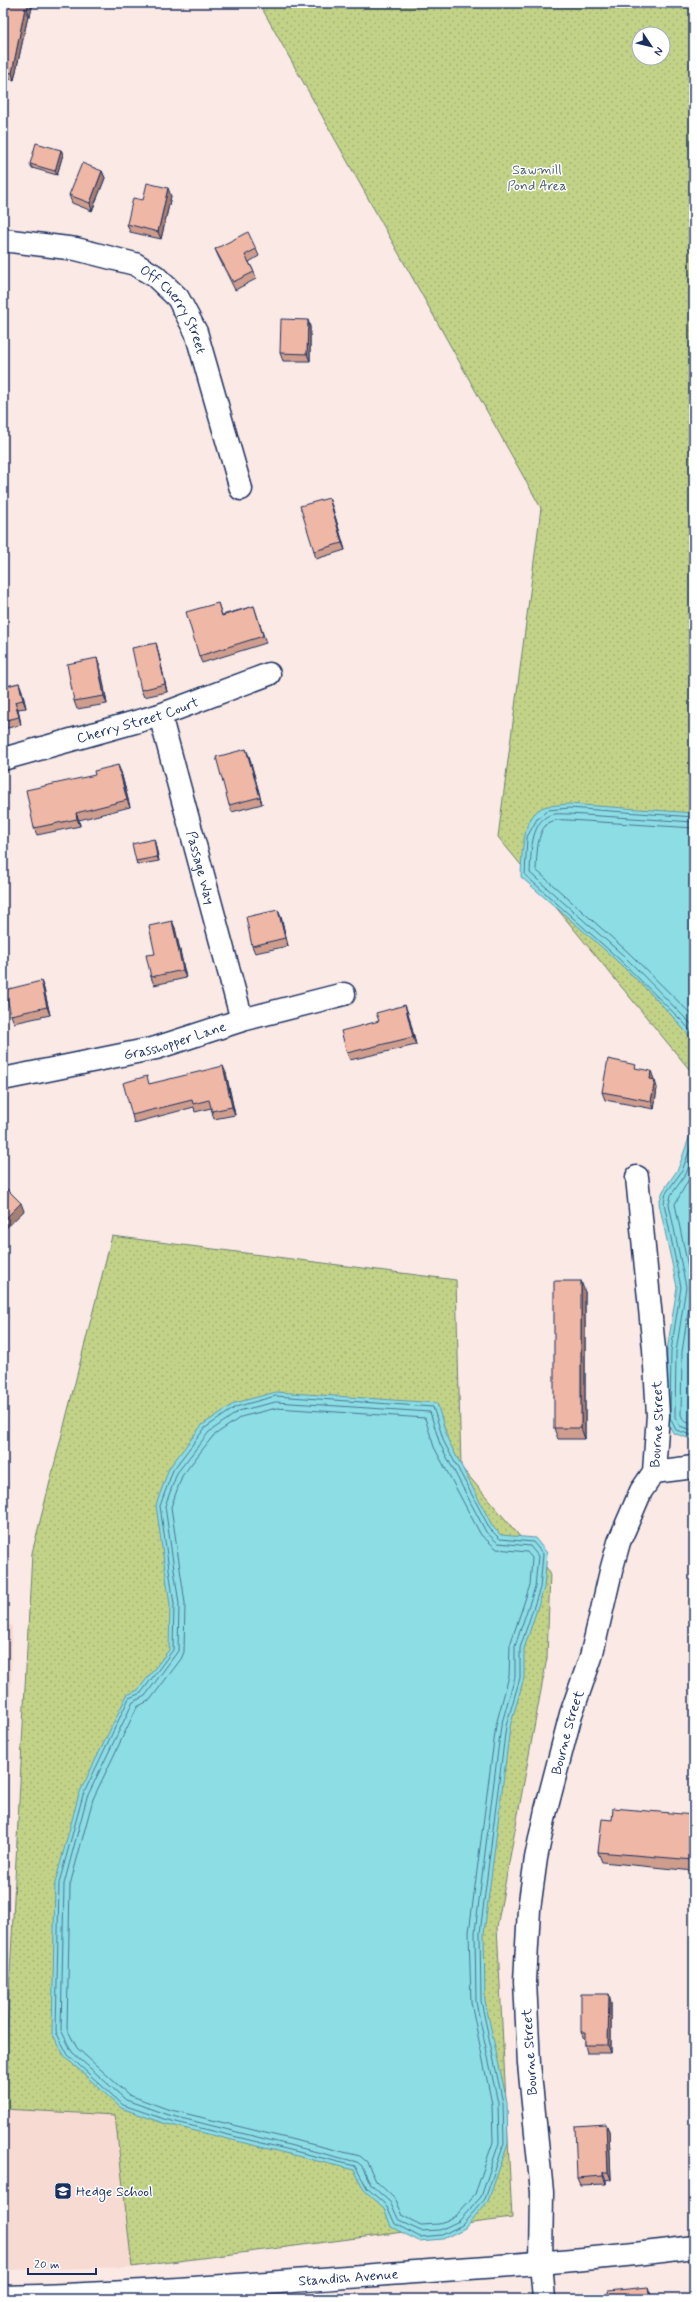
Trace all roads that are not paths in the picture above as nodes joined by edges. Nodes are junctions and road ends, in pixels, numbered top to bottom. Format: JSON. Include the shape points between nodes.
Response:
{"nodes":[{"id":1,"x":3,"y":240,"type":"edge"},
{"id":2,"x":242,"y":489,"type":"dead end"},
{"id":3,"x":270,"y":674,"type":"dead end"},
{"id":4,"x":160,"y":715,"type":"junction"},
{"id":5,"x":3,"y":759,"type":"edge"},
{"id":6,"x":344,"y":994,"type":"dead end"},
{"id":7,"x":242,"y":1020,"type":"junction"},
{"id":8,"x":3,"y":1079,"type":"edge"},
{"id":9,"x":637,"y":1177,"type":"dead end"},
{"id":10,"x":694,"y":1467,"type":"edge"},
{"id":11,"x":654,"y":1472,"type":"junction"},
{"id":12,"x":694,"y":2247,"type":"edge"},
{"id":13,"x":541,"y":2262,"type":"junction"},
{"id":14,"x":3,"y":2297,"type":"edge"},
{"id":15,"x":544,"y":2299,"type":"edge"}],
"edges":[{"from":1,"to":2,"type":"street","name":"Off Cherry Street","via":[[76,249],[135,264],[156,276],[178,298],[196,332]]},
{"from":3,"to":4,"type":"street","name":"Cherry Street Court"},
{"from":4,"to":5,"type":"street","name":"Cherry Street Court"},
{"from":4,"to":7,"type":"street","name":"Passage Way"},
{"from":6,"to":7,"type":"street","name":"Grasshopper Lane"},
{"from":7,"to":8,"type":"street","name":"Grasshopper Lane","via":[[156,1048]]},
{"from":9,"to":11,"type":"street","name":"Bourne Street","via":[[658,1415]]},
{"from":10,"to":11,"type":"street"},
{"from":11,"to":13,"type":"street","name":"Bourne Street","via":[[641,1491],[619,1542],[602,1603],[591,1657],[571,1714],[536,1858],[525,1981],[528,2064],[542,2192]]},
{"from":12,"to":13,"type":"street","name":"Standish Avenue"},
{"from":13,"to":14,"type":"street","name":"Standish Avenue","via":[[105,2294]]},
{"from":13,"to":15,"type":"street","name":"Bourne Street"}]}
